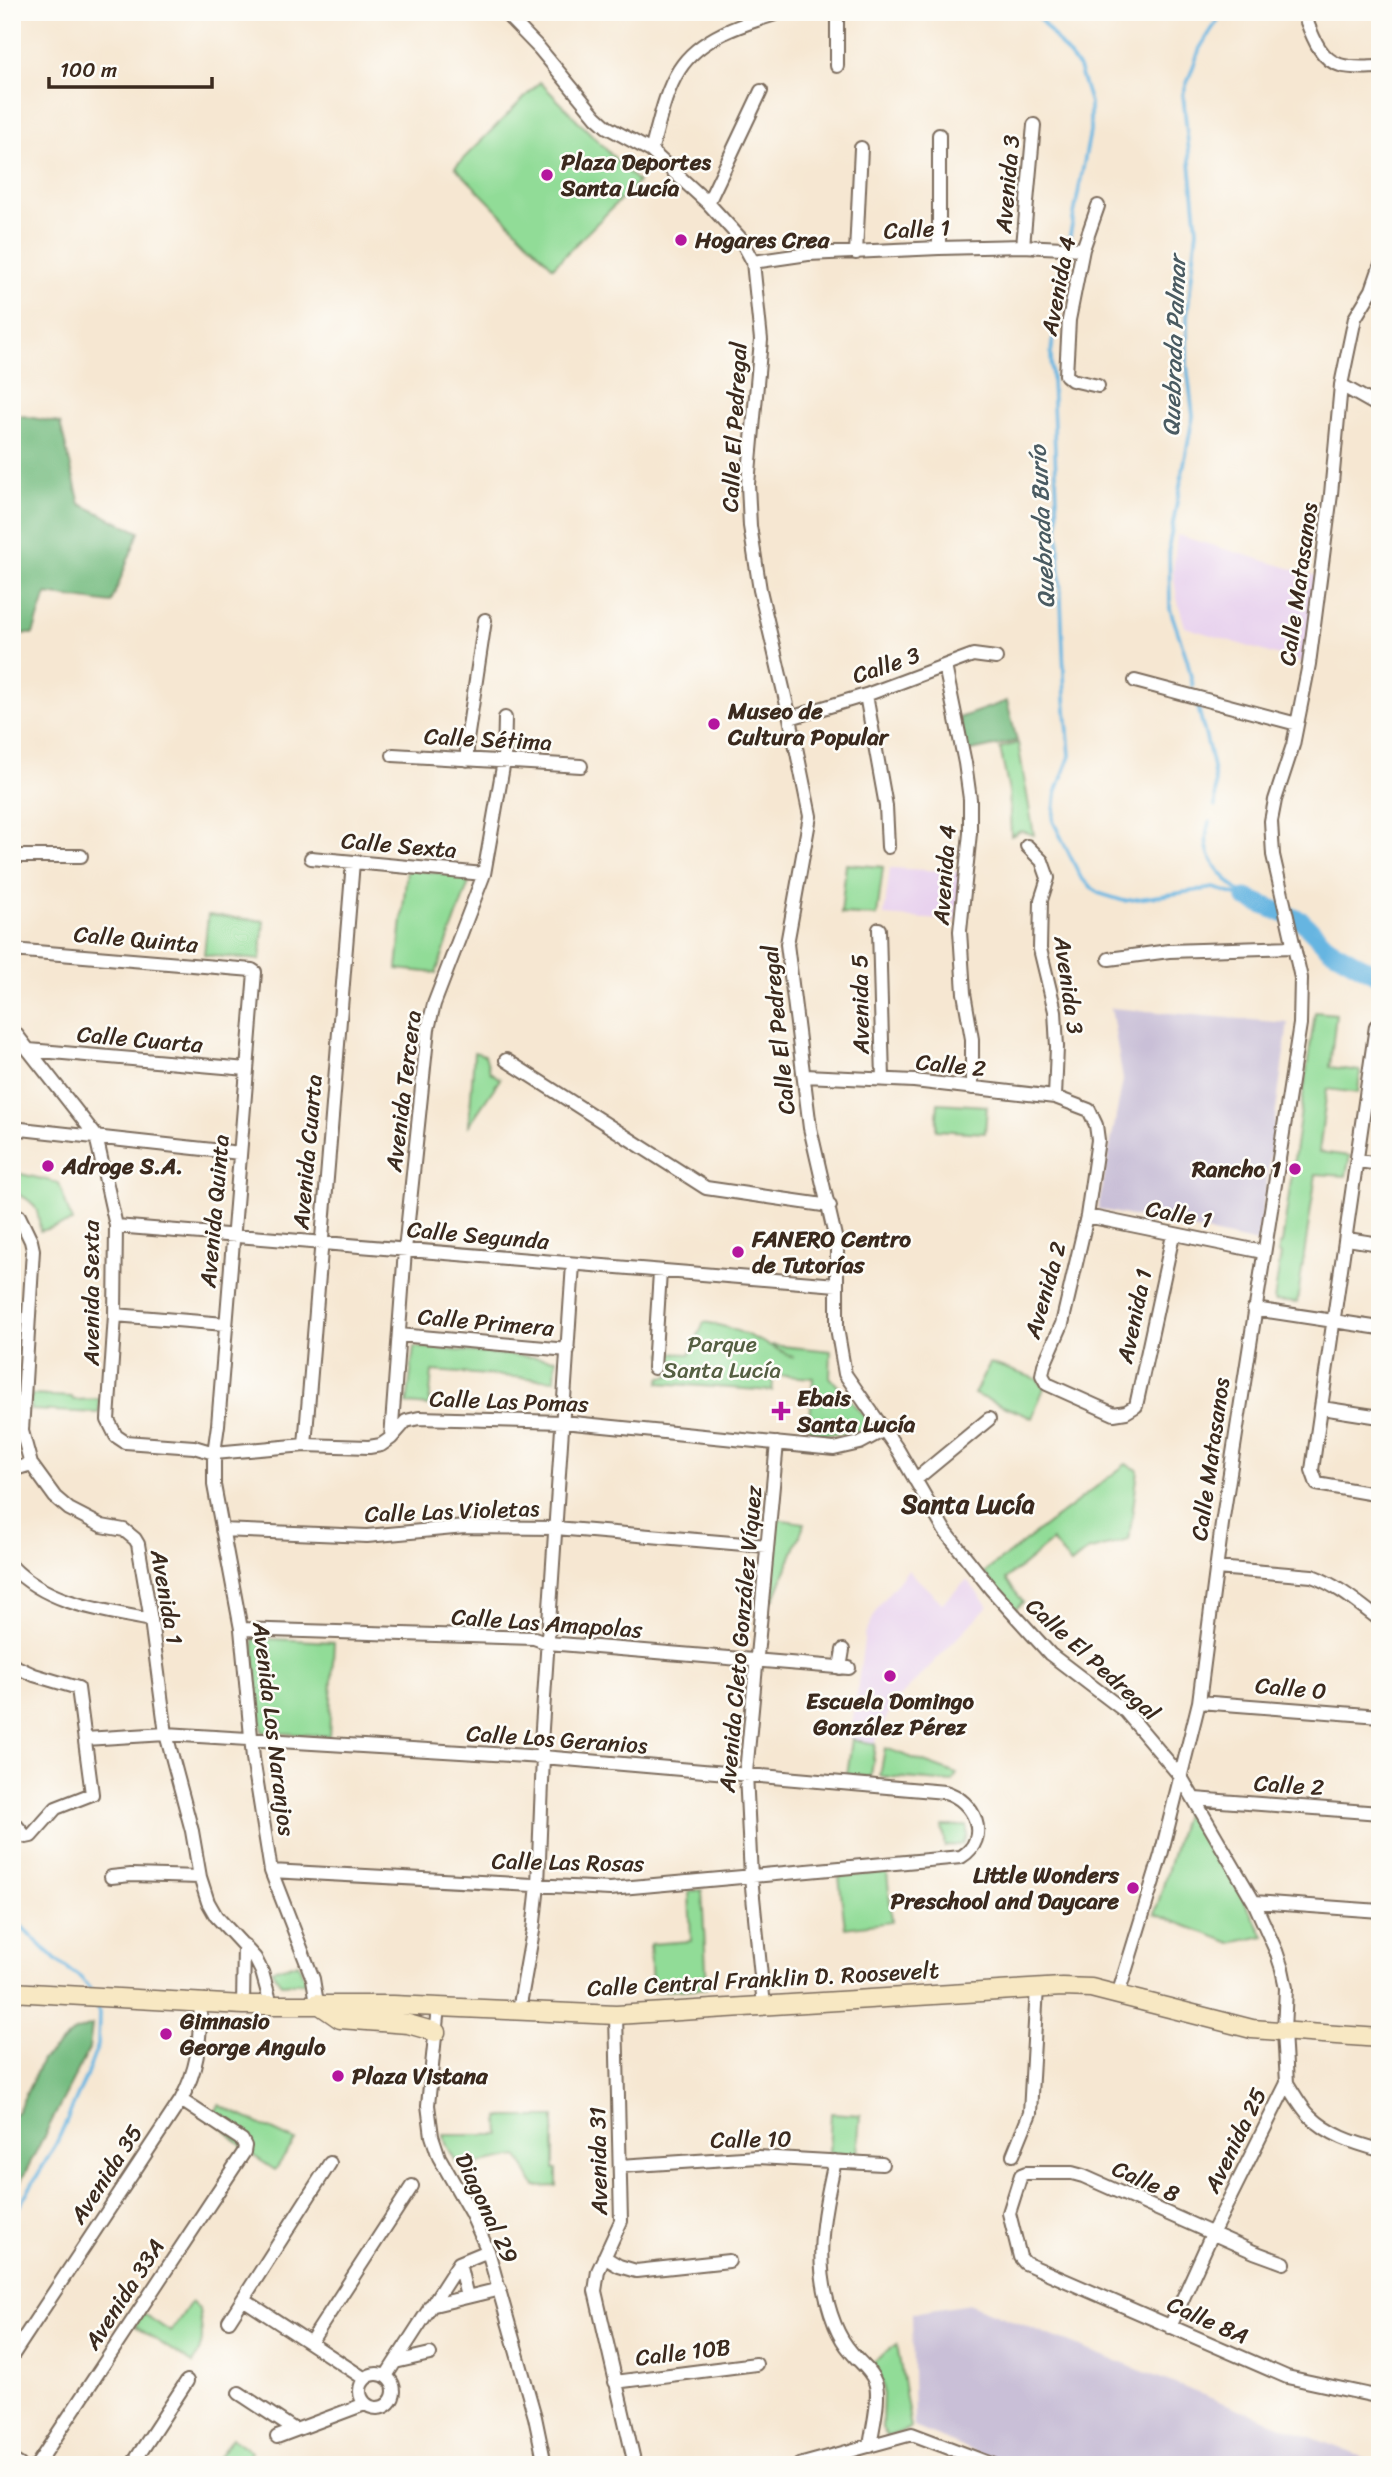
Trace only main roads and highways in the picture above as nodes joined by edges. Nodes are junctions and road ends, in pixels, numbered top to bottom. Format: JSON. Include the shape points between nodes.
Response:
{"nodes":[{"id":1,"x":12,"y":1992,"type":"edge"},
{"id":2,"x":317,"y":2003,"type":"junction"},
{"id":3,"x":436,"y":2032,"type":"road end"},
{"id":4,"x":1380,"y":2038,"type":"edge"}],
"edges":[{"from":1,"to":2,"type":"main road","name":"Calle Central Franklin D. Roosevelt","via":[[243,2005]]},
{"from":2,"to":3,"type":"main road","via":[[340,2019],[408,2024]]},
{"from":2,"to":4,"type":"main road","name":"Calle Central Franklin D. Roosevelt","via":[[616,2015],[1037,1987],[1091,1988],[1252,2029]]}]}
